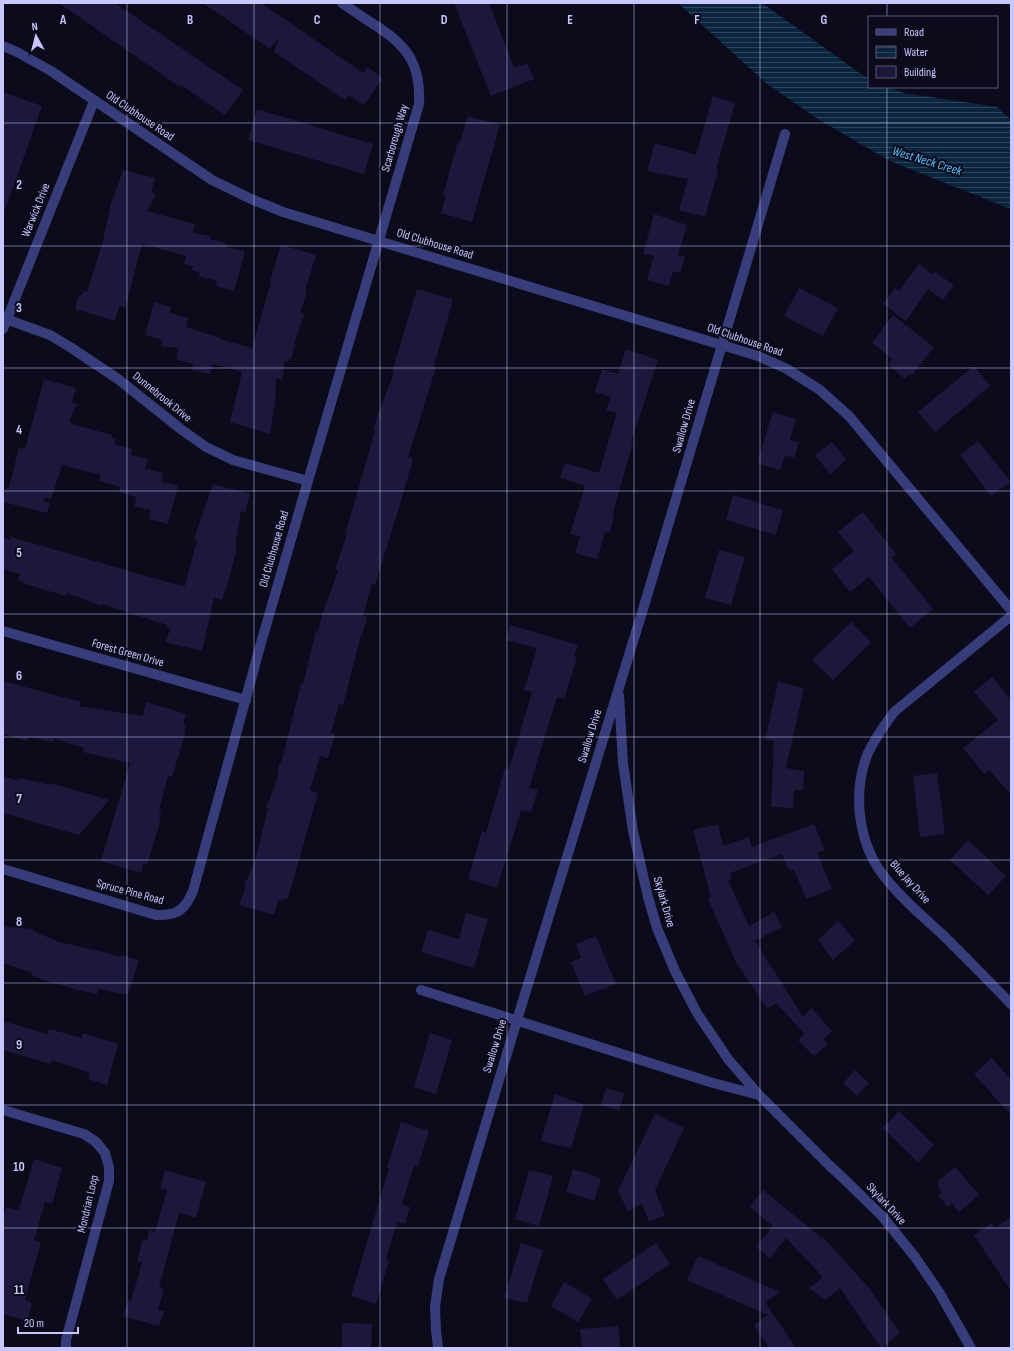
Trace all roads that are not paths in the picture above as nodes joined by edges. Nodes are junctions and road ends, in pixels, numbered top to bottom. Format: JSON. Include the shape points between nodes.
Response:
{"nodes":[{"id":1,"x":342,"y":3,"type":"edge"},
{"id":2,"x":3,"y":46,"type":"edge"},
{"id":3,"x":94,"y":101,"type":"junction"},
{"id":4,"x":785,"y":134,"type":"dead end"},
{"id":5,"x":379,"y":240,"type":"junction"},
{"id":6,"x":4,"y":322,"type":"edge"},
{"id":7,"x":721,"y":345,"type":"junction"},
{"id":8,"x":308,"y":481,"type":"junction"},
{"id":9,"x":1011,"y":610,"type":"edge"},
{"id":10,"x":1011,"y":616,"type":"edge"},
{"id":11,"x":3,"y":631,"type":"edge"},
{"id":12,"x":618,"y":689,"type":"junction"},
{"id":13,"x":246,"y":700,"type":"junction"},
{"id":14,"x":219,"y":797,"type":"joint"},
{"id":15,"x":3,"y":869,"type":"edge"},
{"id":16,"x":421,"y":990,"type":"dead end"},
{"id":17,"x":1011,"y":1004,"type":"edge"},
{"id":18,"x":517,"y":1020,"type":"junction"},
{"id":19,"x":759,"y":1095,"type":"junction"},
{"id":20,"x":3,"y":1110,"type":"edge"},
{"id":21,"x":66,"y":1348,"type":"edge"},
{"id":22,"x":438,"y":1348,"type":"edge"},
{"id":23,"x":971,"y":1348,"type":"edge"}],
"edges":[{"from":1,"to":5,"type":"street","name":"Scarborough Way","via":[[397,40],[414,65],[420,89],[419,104]]},
{"from":2,"to":3,"type":"street","name":"Old Clubhouse Road","via":[[51,71]]},
{"from":3,"to":5,"type":"street","name":"Old Clubhouse Road","via":[[212,180],[283,212]]},
{"from":3,"to":6,"type":"street","name":"Warwick Drive"},
{"from":4,"to":7,"type":"street","name":"Swallow Drive"},
{"from":5,"to":7,"type":"street","name":"Old Clubhouse Road"},
{"from":5,"to":8,"type":"street","name":"Old Clubhouse Road"},
{"from":6,"to":8,"type":"street","name":"Dunnebrook Drive","via":[[50,335],[70,347],[118,379],[206,447],[233,460]]},
{"from":7,"to":9,"type":"street","name":"Old Clubhouse Road","via":[[758,356],[788,369],[820,390],[849,416]]},
{"from":7,"to":12,"type":"street","name":"Swallow Drive"},
{"from":8,"to":13,"type":"street","name":"Old Clubhouse Road"},
{"from":10,"to":17,"type":"street","name":"Blue Jay Drive","via":[[894,712],[879,732],[868,754],[861,778],[859,803],[863,833],[882,874]]},
{"from":11,"to":13,"type":"street","name":"Forest Green Drive"},
{"from":12,"to":18,"type":"street","name":"Swallow Drive"},
{"from":12,"to":19,"type":"street","name":"Skylark Drive","via":[[633,831],[657,928],[675,971],[697,1013],[728,1059]]},
{"from":13,"to":14,"type":"street","name":"Old Clubhouse Road"},
{"from":14,"to":15,"type":"street","name":"Spruce Pine Road","via":[[193,891],[180,911],[168,916],[156,915]]},
{"from":16,"to":18,"type":"street"},
{"from":18,"to":19,"type":"street","via":[[713,1083]]},
{"from":18,"to":22,"type":"street","name":"Swallow Drive","via":[[439,1279],[435,1307]]},
{"from":19,"to":23,"type":"street","name":"Skylark Drive","via":[[882,1216],[935,1286]]},
{"from":20,"to":21,"type":"street","name":"Mondrian Loop","via":[[84,1134],[96,1142],[105,1153],[109,1167],[109,1181]]}]}
